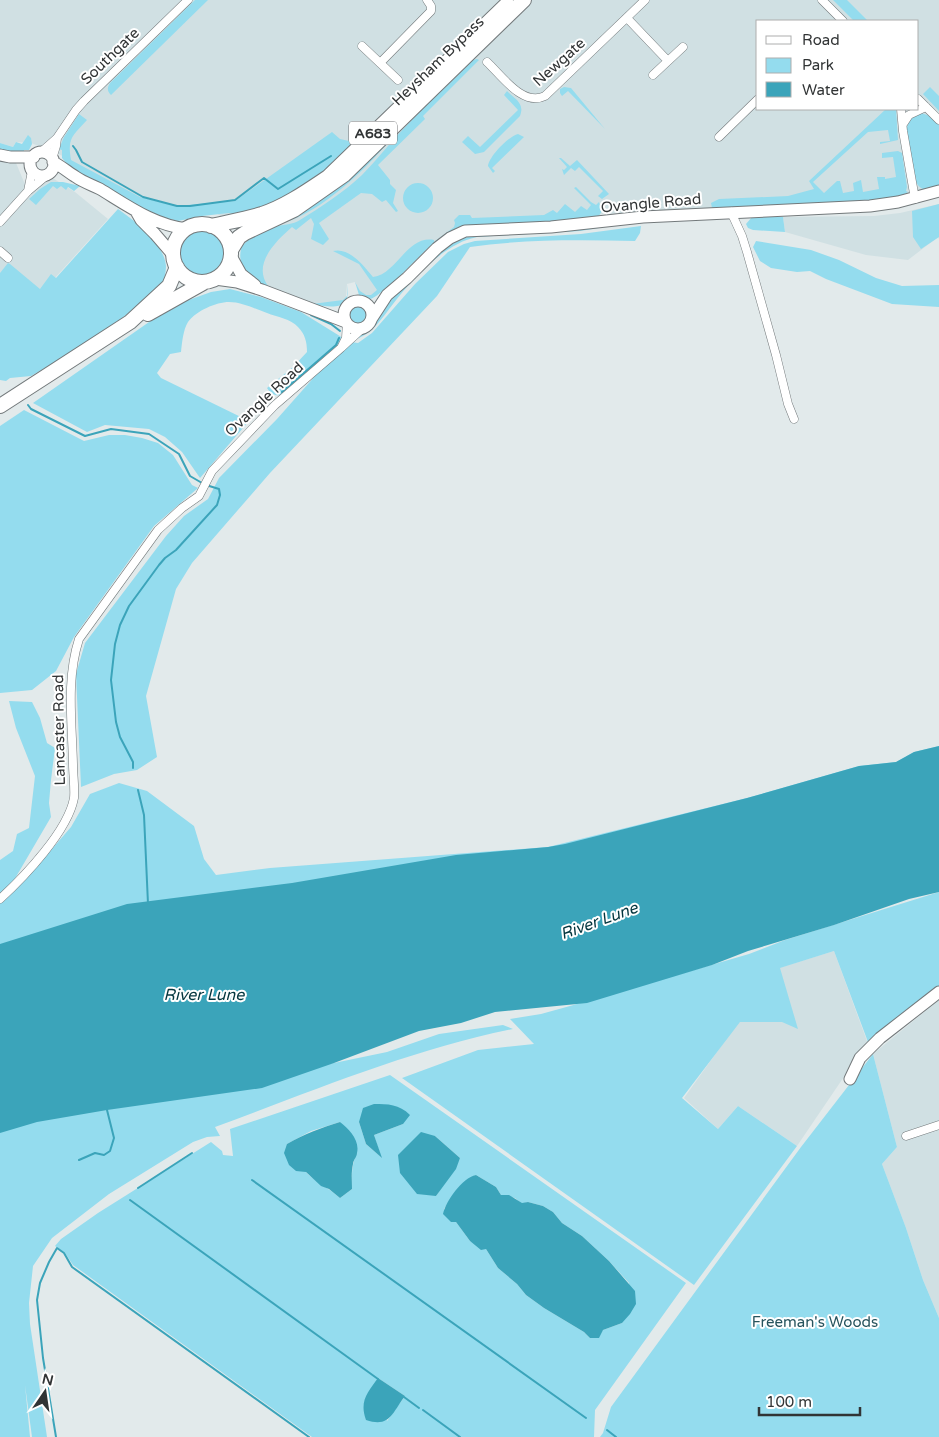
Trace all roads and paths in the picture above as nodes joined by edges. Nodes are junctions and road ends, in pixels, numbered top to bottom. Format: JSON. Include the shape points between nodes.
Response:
{"nodes":[{"id":1,"x":188,"y":0,"type":"edge"},
{"id":2,"x":427,"y":0,"type":"edge"},
{"id":3,"x":511,"y":0,"type":"edge"},
{"id":4,"x":524,"y":0,"type":"edge"},
{"id":5,"x":645,"y":0,"type":"edge"},
{"id":6,"x":822,"y":0,"type":"edge"},
{"id":7,"x":628,"y":18,"type":"junction"},
{"id":8,"x":840,"y":20,"type":"edge"},
{"id":9,"x":362,"y":46,"type":"dead end"},
{"id":10,"x":683,"y":47,"type":"dead end"},
{"id":11,"x":668,"y":61,"type":"junction"},
{"id":12,"x":380,"y":62,"type":"junction"},
{"id":13,"x":487,"y":62,"type":"dead end"},
{"id":14,"x":654,"y":75,"type":"dead end"},
{"id":15,"x":398,"y":80,"type":"dead end"},
{"id":16,"x":919,"y":99,"type":"edge"},
{"id":17,"x":756,"y":101,"type":"edge"},
{"id":18,"x":926,"y":107,"type":"junction"},
{"id":19,"x":901,"y":110,"type":"edge"},
{"id":20,"x":939,"y":120,"type":"edge"},
{"id":21,"x":903,"y":124,"type":"junction"},
{"id":22,"x":719,"y":137,"type":"dead end"},
{"id":23,"x":57,"y":138,"type":"junction"},
{"id":24,"x":5,"y":156,"type":"edge"},
{"id":25,"x":53,"y":160,"type":"junction"},
{"id":26,"x":34,"y":162,"type":"junction"},
{"id":27,"x":47,"y":175,"type":"junction"},
{"id":28,"x":76,"y":177,"type":"junction"},
{"id":29,"x":28,"y":191,"type":"junction"},
{"id":30,"x":939,"y":191,"type":"edge"},
{"id":31,"x":915,"y":199,"type":"junction"},
{"id":32,"x":731,"y":212,"type":"junction"},
{"id":33,"x":137,"y":213,"type":"junction"},
{"id":34,"x":0,"y":222,"type":"edge"},
{"id":35,"x":211,"y":226,"type":"junction"},
{"id":36,"x":187,"y":229,"type":"junction"},
{"id":37,"x":0,"y":251,"type":"edge"},
{"id":38,"x":231,"y":253,"type":"junction"},
{"id":39,"x":8,"y":258,"type":"dead end"},
{"id":40,"x":175,"y":262,"type":"junction"},
{"id":41,"x":210,"y":280,"type":"junction"},
{"id":42,"x":262,"y":290,"type":"junction"},
{"id":43,"x":387,"y":295,"type":"junction"},
{"id":44,"x":364,"y":302,"type":"junction"},
{"id":45,"x":348,"y":306,"type":"junction"},
{"id":46,"x":310,"y":307,"type":"junction"},
{"id":47,"x":130,"y":322,"type":"junction"},
{"id":48,"x":346,"y":322,"type":"junction"},
{"id":49,"x":368,"y":323,"type":"junction"},
{"id":50,"x":341,"y":348,"type":"junction"},
{"id":51,"x":0,"y":406,"type":"edge"},
{"id":52,"x":794,"y":419,"type":"dead end"},
{"id":53,"x":202,"y":492,"type":"joint"},
{"id":54,"x":0,"y":899,"type":"edge"},
{"id":55,"x":939,"y":992,"type":"edge"},
{"id":56,"x":850,"y":1079,"type":"dead end"},
{"id":57,"x":939,"y":1125,"type":"edge"},
{"id":58,"x":906,"y":1136,"type":"dead end"}],
"edges":[{"from":1,"to":23,"type":"street","name":"Southgate","via":[[84,100]]},
{"from":2,"to":12,"type":"street","via":[[431,11]]},
{"from":3,"to":35,"type":"highway","name":"Heysham Bypass","number":"A683","via":[[328,177],[274,209]]},
{"from":4,"to":38,"type":"highway","name":"Heysham Bypass","number":"A683","via":[[344,175],[294,210],[239,237]]},
{"from":5,"to":7,"type":"street","name":"Newgate"},
{"from":6,"to":8,"type":"street"},
{"from":7,"to":11,"type":"street"},
{"from":7,"to":13,"type":"street","name":"Newgate","via":[[542,98],[523,96]]},
{"from":9,"to":12,"type":"street"},
{"from":10,"to":11,"type":"street"},
{"from":11,"to":14,"type":"street"},
{"from":12,"to":15,"type":"street"},
{"from":16,"to":18,"type":"street"},
{"from":17,"to":22,"type":"street"},
{"from":18,"to":20,"type":"street"},
{"from":18,"to":21,"type":"street","via":[[909,115]]},
{"from":19,"to":21,"type":"street"},
{"from":21,"to":31,"type":"street"},
{"from":23,"to":25,"type":"street","name":"Southgate"},
{"from":23,"to":26,"type":"street","name":"Southgate"},
{"from":24,"to":26,"type":"main road"},
{"from":25,"to":26,"type":"main road","via":[[47,154]]},
{"from":25,"to":27,"type":"main road","via":[[53,168]]},
{"from":25,"to":28,"type":"main road"},
{"from":26,"to":27,"type":"main road","via":[[38,175]]},
{"from":26,"to":29,"type":"street"},
{"from":27,"to":28,"type":"main road"},
{"from":27,"to":29,"type":"street"},
{"from":28,"to":33,"type":"main road"},
{"from":29,"to":34,"type":"street"},
{"from":30,"to":31,"type":"main road","name":"Ovangle Road"},
{"from":31,"to":32,"type":"main road","name":"Ovangle Road","via":[[860,206]]},
{"from":32,"to":43,"type":"main road","name":"Ovangle Road","via":[[465,231],[444,242]]},
{"from":32,"to":52,"type":"street","via":[[747,252]]},
{"from":33,"to":36,"type":"main road","via":[[165,225]]},
{"from":33,"to":40,"type":"main road"},
{"from":35,"to":36,"type":"highway","number":"A683","via":[[195,225]]},
{"from":35,"to":38,"type":"highway","via":[[225,235]]},
{"from":36,"to":40,"type":"highway","number":"A683","via":[[176,241]]},
{"from":37,"to":39,"type":"street"},
{"from":38,"to":41,"type":"highway","number":"A683","via":[[226,270]]},
{"from":38,"to":42,"type":"main road","via":[[241,274]]},
{"from":40,"to":41,"type":"highway","via":[[189,278]]},
{"from":40,"to":47,"type":"highway","number":"A683","via":[[169,286]]},
{"from":41,"to":42,"type":"main road","via":[[237,282]]},
{"from":41,"to":47,"type":"highway","number":"A683"},
{"from":42,"to":46,"type":"main road"},
{"from":43,"to":44,"type":"main road","name":"Ovangle Road"},
{"from":43,"to":49,"type":"main road","name":"Ovangle Road"},
{"from":44,"to":45,"type":"main road"},
{"from":44,"to":49,"type":"main road","via":[[370,307]]},
{"from":45,"to":46,"type":"main road","via":[[331,310]]},
{"from":45,"to":48,"type":"main road","via":[[344,314]]},
{"from":46,"to":48,"type":"main road"},
{"from":47,"to":51,"type":"highway","number":"A683"},
{"from":48,"to":49,"type":"main road","via":[[353,328]]},
{"from":48,"to":50,"type":"street","via":[[347,334]]},
{"from":49,"to":50,"type":"street","name":"Ovangle Road"},
{"from":50,"to":53,"type":"street","name":"Ovangle Road","via":[[275,405],[210,474]]},
{"from":53,"to":54,"type":"street","name":"Lancaster Road","via":[[158,530],[79,639],[71,679],[74,798],[48,848]]},
{"from":55,"to":56,"type":"main road","via":[[880,1038],[860,1058]]},
{"from":57,"to":58,"type":"street"}]}
